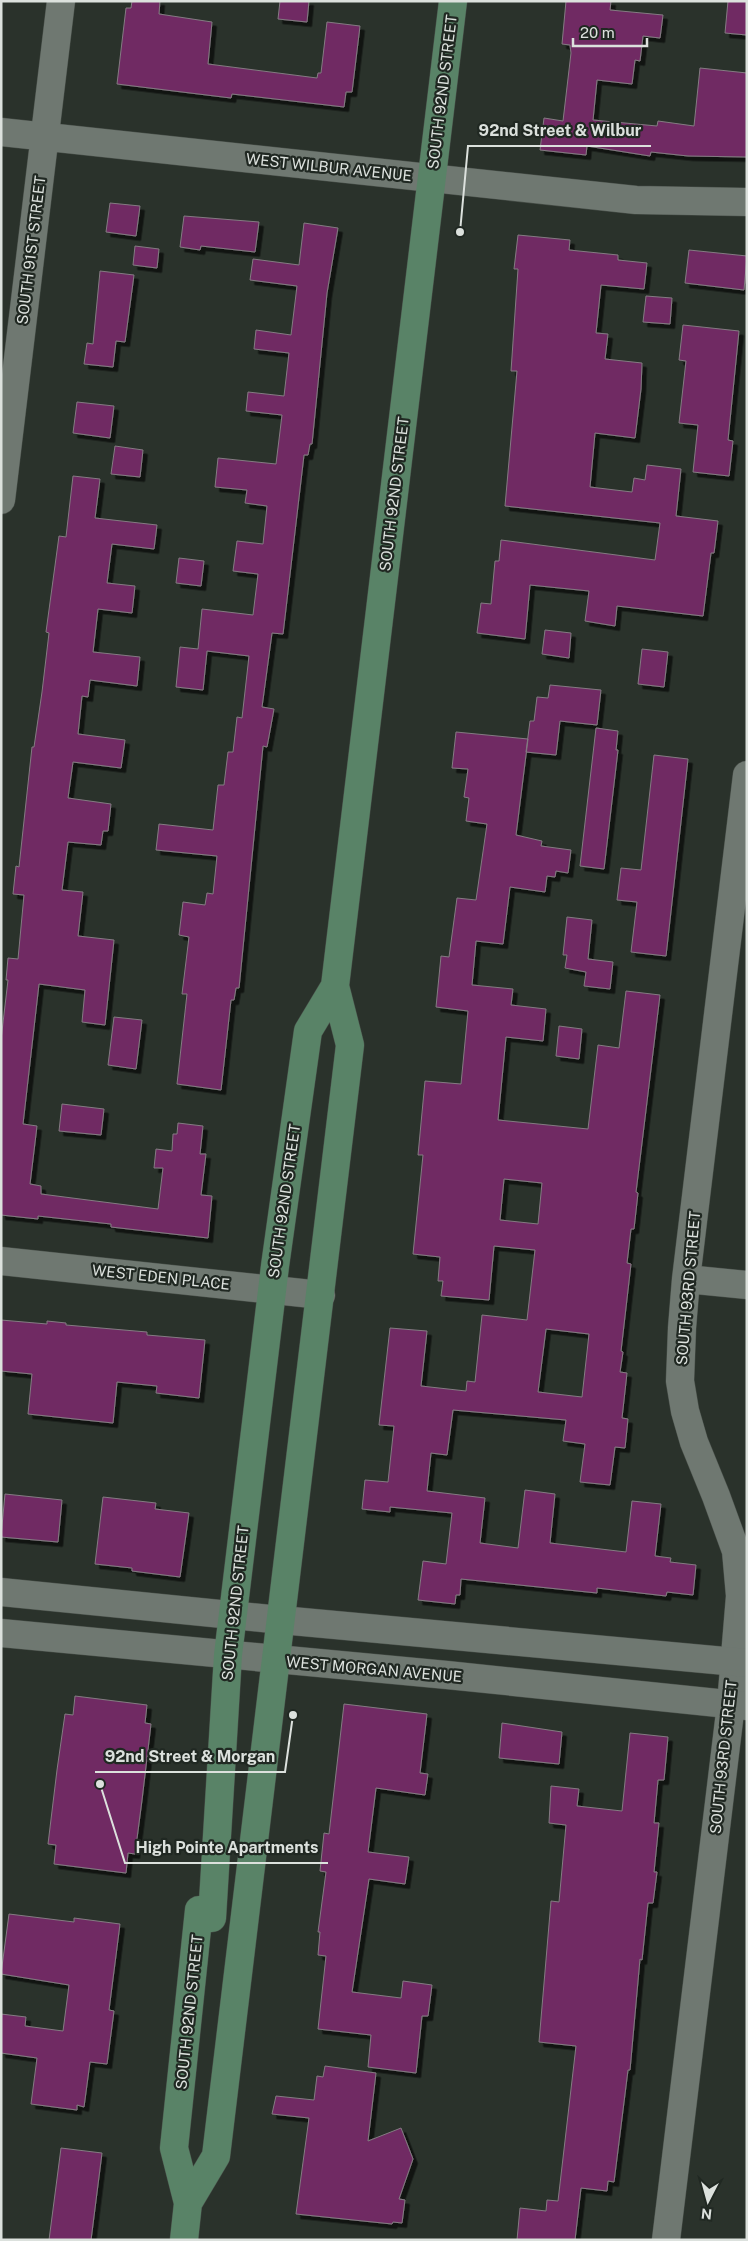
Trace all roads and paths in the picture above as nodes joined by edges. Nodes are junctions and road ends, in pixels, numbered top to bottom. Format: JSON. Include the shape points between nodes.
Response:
{"nodes":[{"id":1,"x":61,"y":1,"type":"edge"},
{"id":2,"x":453,"y":1,"type":"edge"},
{"id":3,"x":1,"y":132,"type":"edge"},
{"id":4,"x":45,"y":136,"type":"junction"},
{"id":5,"x":432,"y":178,"type":"junction"},
{"id":6,"x":747,"y":202,"type":"edge"},
{"id":7,"x":1,"y":500,"type":"edge"},
{"id":8,"x":747,"y":774,"type":"edge"},
{"id":9,"x":335,"y":986,"type":"junction"},
{"id":10,"x":1,"y":1261,"type":"edge"},
{"id":11,"x":686,"y":1279,"type":"junction"},
{"id":12,"x":747,"y":1285,"type":"edge"},
{"id":13,"x":272,"y":1290,"type":"junction"},
{"id":14,"x":321,"y":1295,"type":"junction"},
{"id":15,"x":1,"y":1592,"type":"edge"},
{"id":16,"x":80,"y":1599,"type":"junction"},
{"id":17,"x":233,"y":1615,"type":"junction"},
{"id":18,"x":281,"y":1620,"type":"junction"},
{"id":19,"x":1,"y":1634,"type":"edge"},
{"id":20,"x":452,"y":1635,"type":"junction"},
{"id":21,"x":76,"y":1640,"type":"junction"},
{"id":22,"x":228,"y":1655,"type":"junction"},
{"id":23,"x":276,"y":1660,"type":"junction"},
{"id":24,"x":740,"y":1662,"type":"edge"},
{"id":25,"x":448,"y":1675,"type":"junction"},
{"id":26,"x":739,"y":1705,"type":"edge"},
{"id":27,"x":188,"y":2203,"type":"junction"},
{"id":28,"x":184,"y":2240,"type":"edge"},
{"id":29,"x":666,"y":2240,"type":"edge"}],
"edges":[{"from":1,"to":4,"type":"street","name":"SOUTH 91ST STREET"},
{"from":2,"to":5,"type":"main road","name":"SOUTH 92ND STREET"},
{"from":3,"to":4,"type":"street","name":"WEST WILBUR AVENUE"},
{"from":4,"to":5,"type":"street","name":"WEST WILBUR AVENUE"},
{"from":4,"to":7,"type":"street","name":"SOUTH 91ST STREET"},
{"from":5,"to":6,"type":"street","name":"WEST WILBUR AVENUE","via":[[636,200]]},
{"from":5,"to":9,"type":"main road","name":"SOUTH 92ND STREET"},
{"from":8,"to":11,"type":"street","name":"SOUTH 93RD STREET"},
{"from":9,"to":13,"type":"main road","name":"SOUTH 92ND STREET","via":[[308,1031]]},
{"from":9,"to":14,"type":"main road","name":"SOUTH 92ND STREET","via":[[350,1045]]},
{"from":10,"to":13,"type":"street","name":"WEST EDEN PLACE"},
{"from":11,"to":12,"type":"street"},
{"from":11,"to":24,"type":"street","name":"SOUTH 93RD STREET","via":[[680,1381],[694,1442],[736,1551]]},
{"from":13,"to":14,"type":"street","name":"WEST EDEN PLACE"},
{"from":13,"to":17,"type":"main road","name":"SOUTH 92ND STREET"},
{"from":14,"to":18,"type":"main road","name":"SOUTH 92ND STREET"},
{"from":15,"to":16,"type":"street"},
{"from":16,"to":17,"type":"street"},
{"from":16,"to":21,"type":"street"},
{"from":17,"to":18,"type":"street"},
{"from":17,"to":22,"type":"main road","name":"SOUTH 92ND STREET"},
{"from":18,"to":20,"type":"street"},
{"from":18,"to":23,"type":"main road","name":"SOUTH 92ND STREET"},
{"from":19,"to":21,"type":"street","name":"WEST MORGAN AVENUE"},
{"from":20,"to":24,"type":"street"},
{"from":20,"to":25,"type":"street"},
{"from":21,"to":22,"type":"street","name":"WEST MORGAN AVENUE"},
{"from":22,"to":23,"type":"street","name":"WEST MORGAN AVENUE"},
{"from":22,"to":27,"type":"main road","name":"SOUTH 92ND STREET","via":[[212,1918],[200,1910],[174,2148]]},
{"from":23,"to":25,"type":"street","name":"WEST MORGAN AVENUE"},
{"from":23,"to":27,"type":"main road","name":"SOUTH 92ND STREET","via":[[216,2156]]},
{"from":24,"to":26,"type":"street","name":"SOUTH 93RD STREET"},
{"from":25,"to":26,"type":"street","name":"WEST MORGAN AVENUE"},
{"from":26,"to":29,"type":"street","name":"SOUTH 93RD STREET"},
{"from":27,"to":28,"type":"main road","name":"SOUTH 92ND STREET"}]}
